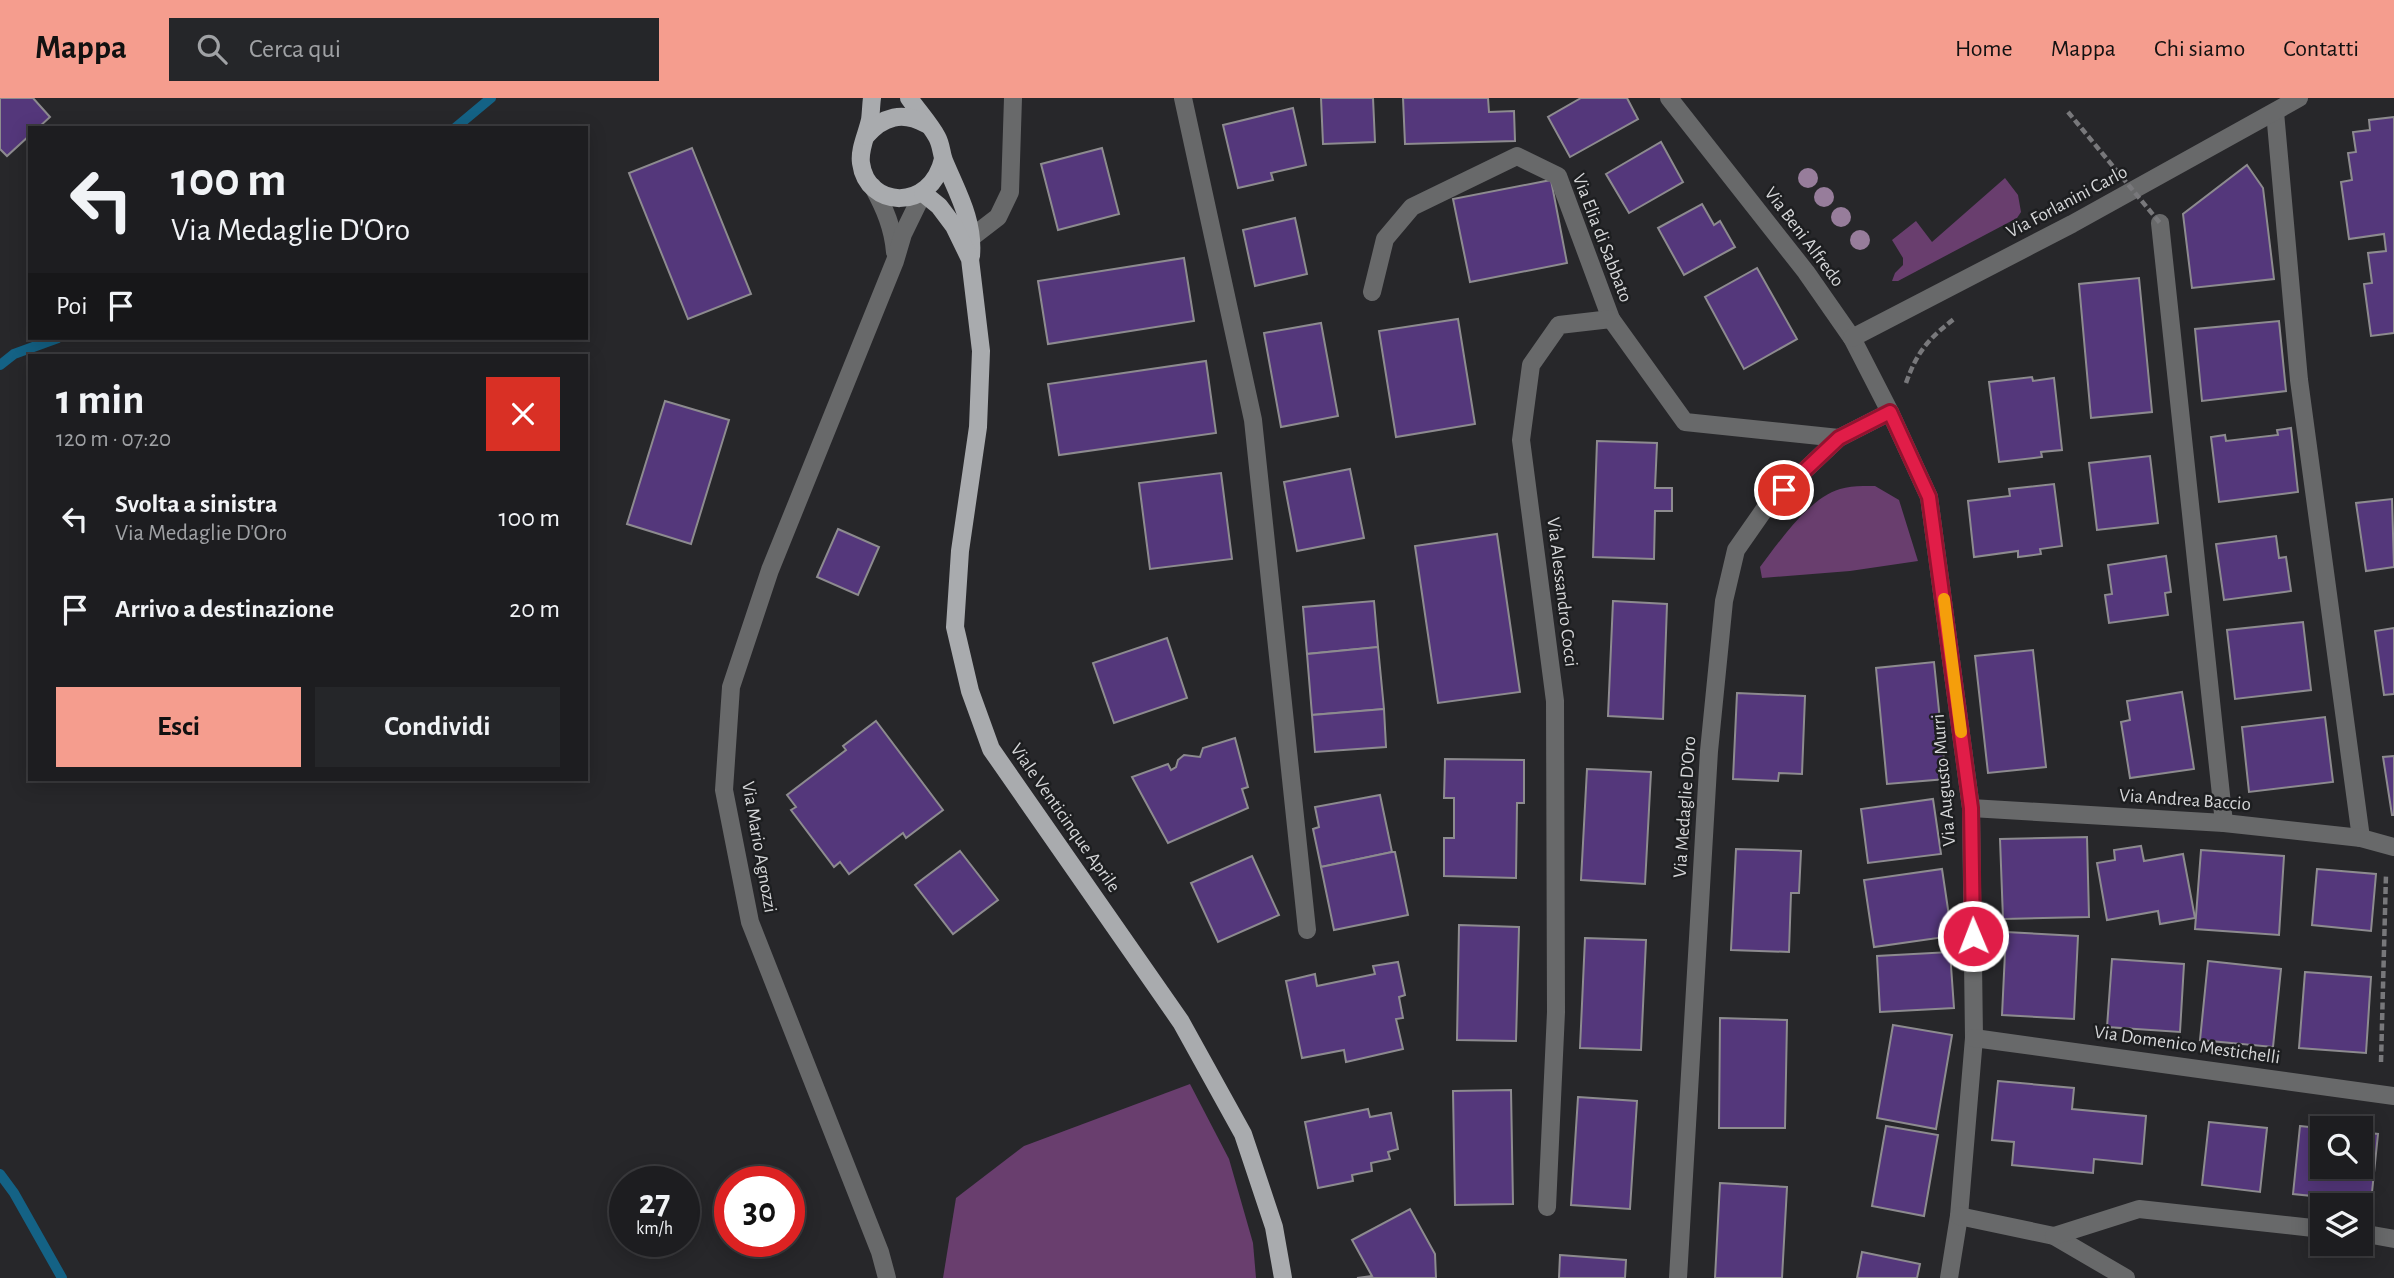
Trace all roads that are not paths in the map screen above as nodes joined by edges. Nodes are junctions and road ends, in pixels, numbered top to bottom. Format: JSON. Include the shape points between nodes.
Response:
{"nodes":[{"id":1,"x":872,"y":98,"type":"edge"},
{"id":2,"x":909,"y":98,"type":"edge"},
{"id":3,"x":1013,"y":98,"type":"edge"},
{"id":4,"x":1183,"y":98,"type":"edge"},
{"id":5,"x":1669,"y":98,"type":"edge"},
{"id":6,"x":2299,"y":98,"type":"edge"},
{"id":7,"x":2275,"y":112,"type":"junction"},
{"id":8,"x":926,"y":124,"type":"junction"},
{"id":9,"x":866,"y":136,"type":"junction"},
{"id":10,"x":943,"y":159,"type":"junction"},
{"id":11,"x":873,"y":187,"type":"junction"},
{"id":12,"x":923,"y":193,"type":"junction"},
{"id":13,"x":2160,"y":223,"type":"road end"},
{"id":14,"x":972,"y":237,"type":"junction"},
{"id":15,"x":970,"y":259,"type":"junction"},
{"id":16,"x":895,"y":261,"type":"junction"},
{"id":17,"x":1372,"y":292,"type":"dead end"},
{"id":18,"x":1611,"y":319,"type":"junction"},
{"id":19,"x":1852,"y":338,"type":"junction"},
{"id":20,"x":1890,"y":412,"type":"junction"},
{"id":21,"x":1839,"y":438,"type":"junction"},
{"id":22,"x":1971,"y":808,"type":"junction"},
{"id":23,"x":2224,"y":822,"type":"junction"},
{"id":24,"x":2361,"y":838,"type":"junction"},
{"id":25,"x":2394,"y":847,"type":"edge"},
{"id":26,"x":1307,"y":930,"type":"dead end"},
{"id":27,"x":1974,"y":1038,"type":"junction"},
{"id":28,"x":2394,"y":1096,"type":"edge"},
{"id":29,"x":1547,"y":1208,"type":"dead end"},
{"id":30,"x":1959,"y":1216,"type":"junction"},
{"id":31,"x":2310,"y":1228,"type":"edge"},
{"id":32,"x":2373,"y":1235,"type":"edge"},
{"id":33,"x":2054,"y":1236,"type":"junction"},
{"id":34,"x":2394,"y":1239,"type":"edge"},
{"id":35,"x":887,"y":1278,"type":"edge"},
{"id":36,"x":1283,"y":1278,"type":"edge"},
{"id":37,"x":1678,"y":1278,"type":"edge"},
{"id":38,"x":1949,"y":1278,"type":"edge"},
{"id":39,"x":2126,"y":1278,"type":"edge"}],
"edges":[{"from":1,"to":9,"type":"main road"},
{"from":2,"to":8,"type":"main road","name":"Viale Venticinque Aprile"},
{"from":3,"to":14,"type":"street","via":[[1010,192],[998,217]]},
{"from":4,"to":26,"type":"street","via":[[1253,420]]},
{"from":5,"to":19,"type":"street","name":"Via Beni Alfredo"},
{"from":6,"to":7,"type":"street","name":"Via Forlanini Carlo"},
{"from":7,"to":19,"type":"street","name":"Via Forlanini Carlo"},
{"from":7,"to":24,"type":"street","via":[[2299,380]]},
{"from":8,"to":9,"type":"main road","via":[[914,117],[887,118]]},
{"from":8,"to":10,"type":"main road","name":"Viale Venticinque Aprile","via":[[942,146]]},
{"from":9,"to":11,"type":"main road","via":[[861,163]]},
{"from":10,"to":12,"type":"main road","via":[[940,173]]},
{"from":10,"to":14,"type":"main road","name":"Viale Venticinque Aprile","via":[[963,201]]},
{"from":11,"to":12,"type":"main road","via":[[897,198]]},
{"from":11,"to":16,"type":"street","name":"Via Mario Agnozzi","via":[[893,232]]},
{"from":12,"to":15,"type":"main road","name":"Viale Venticinque Aprile","via":[[954,226]]},
{"from":12,"to":16,"type":"street","name":"Via Mario Agnozzi"},
{"from":13,"to":23,"type":"street"},
{"from":14,"to":15,"type":"main road","name":"Viale Venticinque Aprile"},
{"from":15,"to":36,"type":"main road","name":"Viale Venticinque Aprile","via":[[981,351],[978,427],[960,551],[956,627],[970,691],[991,749],[1181,1022],[1243,1134],[1274,1227]]},
{"from":16,"to":35,"type":"street","name":"Via Mario Agnozzi","via":[[770,570],[731,687],[724,790],[750,922]]},
{"from":17,"to":18,"type":"street","name":"Via Elia di Sabbato","via":[[1385,239],[1412,208],[1517,156],[1558,176]]},
{"from":18,"to":21,"type":"street","via":[[1685,422]]},
{"from":18,"to":29,"type":"street","name":"Via Alessandro Cocci","via":[[1559,325],[1531,365],[1521,440],[1555,701],[1556,1012]]},
{"from":19,"to":20,"type":"street","name":"Via Beni Alfredo"},
{"from":20,"to":21,"type":"street","name":"Via Medaglie D'Oro"},
{"from":20,"to":22,"type":"street","name":"Via Augusto Murri","via":[[1929,497]]},
{"from":21,"to":37,"type":"street","name":"Via Medaglie D'Oro","via":[[1766,507],[1736,550],[1724,601],[1709,751]]},
{"from":22,"to":23,"type":"street","name":"Via Andrea Baccio"},
{"from":22,"to":27,"type":"street","name":"Via Augusto Murri"},
{"from":23,"to":24,"type":"street","name":"Via Andrea Baccio"},
{"from":24,"to":25,"type":"street","name":"Via Andrea Baccio"},
{"from":27,"to":28,"type":"street","name":"Via Domenico Mestichelli"},
{"from":27,"to":30,"type":"street","name":"Via Augusto Murri"},
{"from":30,"to":33,"type":"street"},
{"from":30,"to":38,"type":"street","name":"Via Augusto Murri"},
{"from":31,"to":33,"type":"street","via":[[2139,1209]]},
{"from":32,"to":34,"type":"street"},
{"from":33,"to":39,"type":"street"}]}
